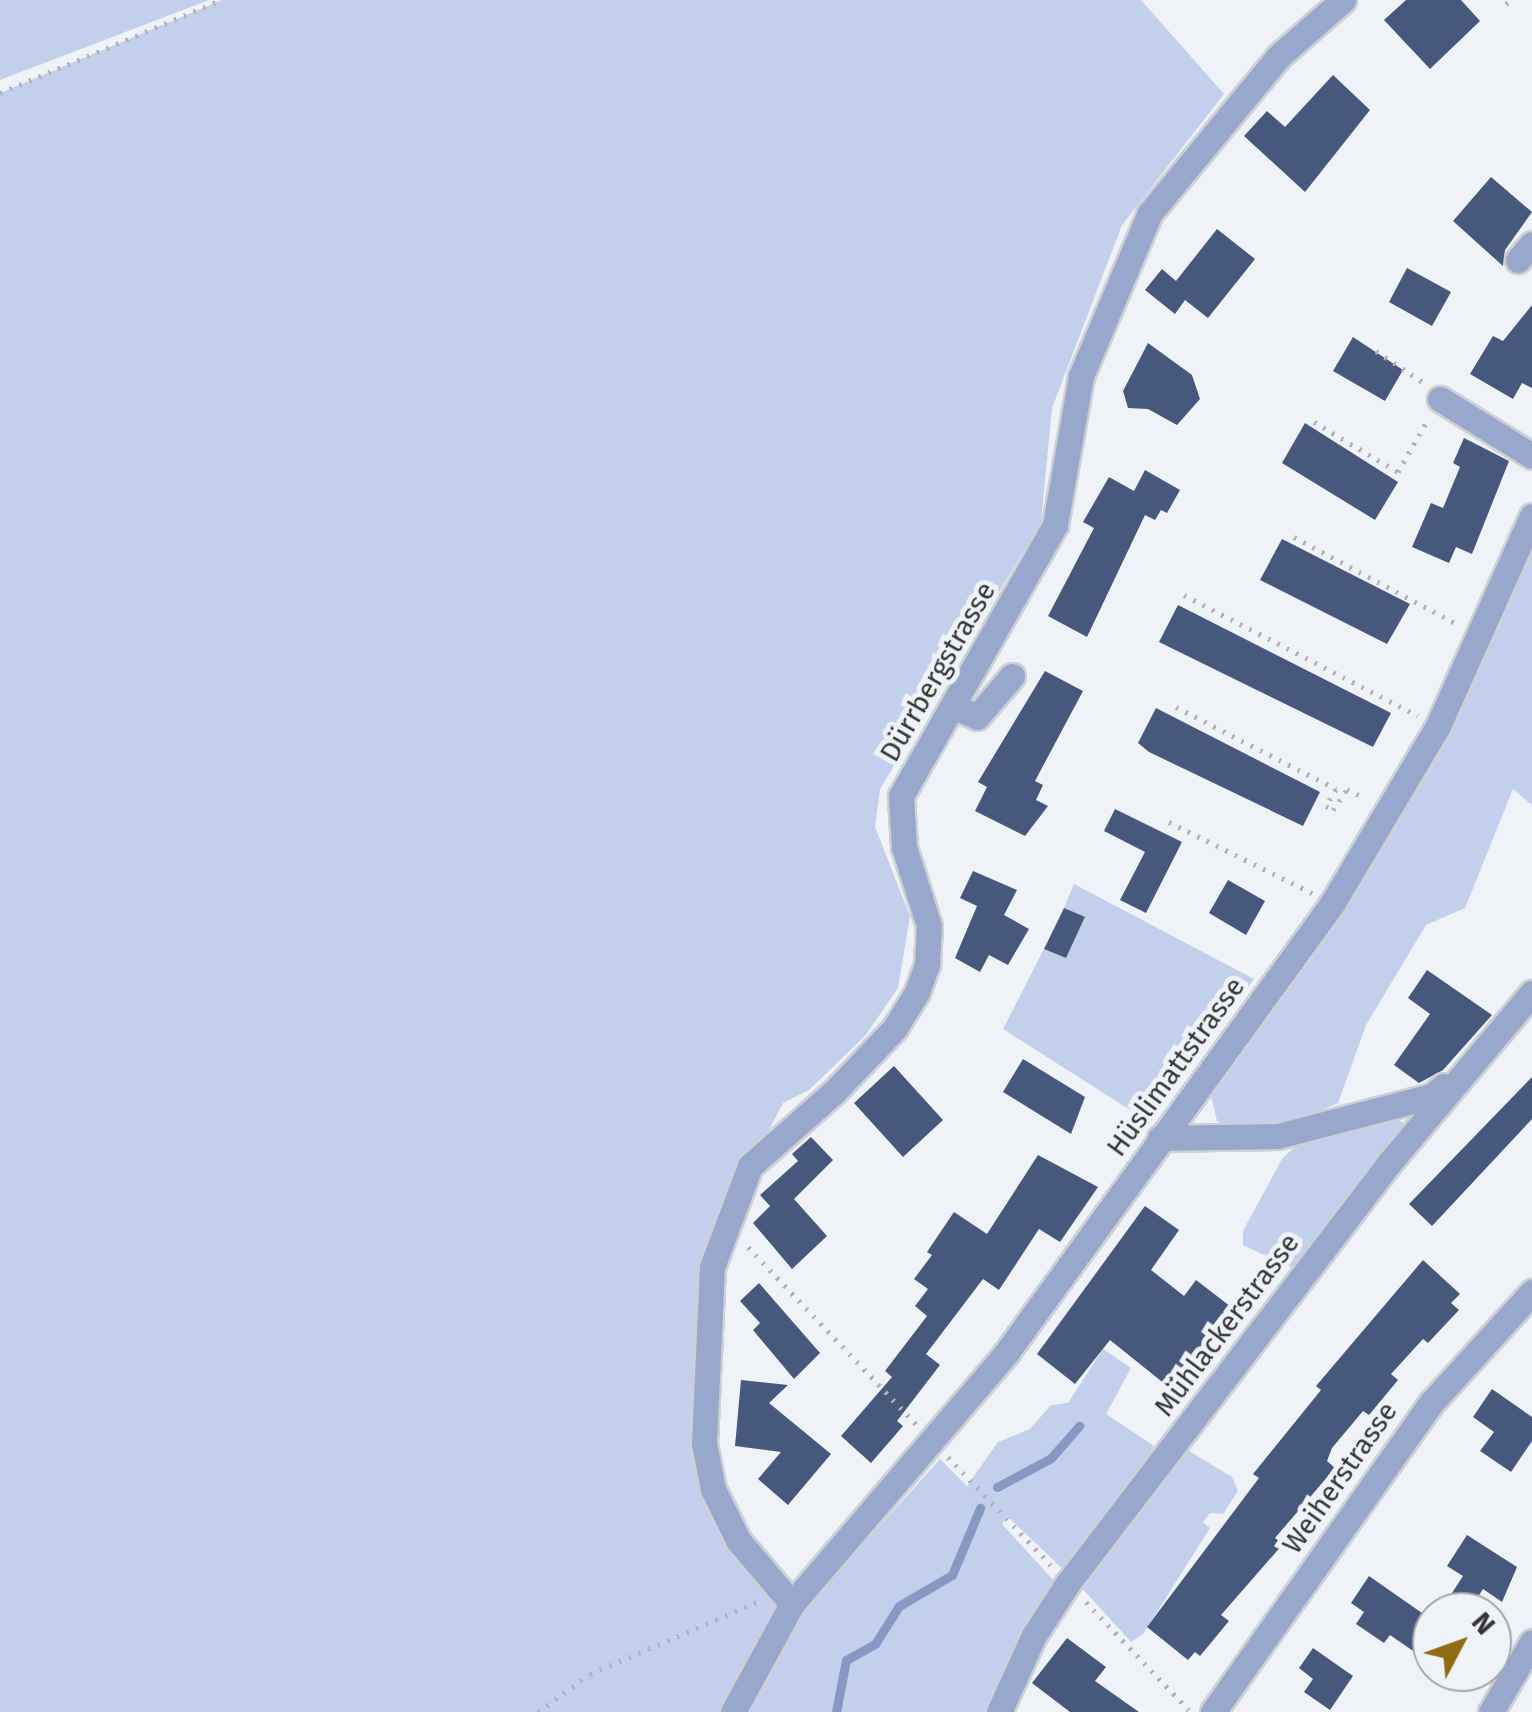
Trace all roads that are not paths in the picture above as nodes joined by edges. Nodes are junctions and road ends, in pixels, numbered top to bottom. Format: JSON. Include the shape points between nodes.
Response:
{"nodes":[{"id":1,"x":1344,"y":0,"type":"edge"},
{"id":2,"x":1440,"y":399,"type":"road end"},
{"id":3,"x":1532,"y":456,"type":"edge"},
{"id":4,"x":1532,"y":516,"type":"edge"},
{"id":5,"x":1012,"y":676,"type":"dead end"},
{"id":6,"x":954,"y":707,"type":"junction"},
{"id":7,"x":1532,"y":993,"type":"edge"},
{"id":8,"x":1466,"y":1066,"type":"junction"},
{"id":9,"x":1160,"y":1138,"type":"junction"},
{"id":10,"x":1532,"y":1292,"type":"edge"},
{"id":11,"x":787,"y":1598,"type":"junction"},
{"id":12,"x":1532,"y":1642,"type":"edge"},
{"id":13,"x":733,"y":1712,"type":"edge"},
{"id":14,"x":999,"y":1712,"type":"edge"},
{"id":15,"x":1213,"y":1712,"type":"edge"},
{"id":16,"x":1490,"y":1712,"type":"edge"}],
"edges":[{"from":1,"to":6,"type":"street","name":"Dürrbergstrasse","via":[[1279,56],[1150,213],[1081,376],[1054,525]]},
{"from":2,"to":3,"type":"street"},
{"from":4,"to":9,"type":"street","name":"Hüslimattstrasse","via":[[1438,726],[1332,904]]},
{"from":5,"to":6,"type":"street","via":[[977,716]]},
{"from":6,"to":11,"type":"street","name":"Dürrbergstrasse","via":[[901,796],[904,847],[930,926],[928,964],[917,992],[895,1028],[834,1092],[750,1166],[712,1268],[704,1444],[713,1490],[738,1540]]},
{"from":7,"to":8,"type":"street","name":"Mühlackerstrasse"},
{"from":8,"to":9,"type":"street","via":[[1432,1096],[1278,1136]]},
{"from":8,"to":14,"type":"street","name":"Mühlackerstrasse","via":[[1068,1584],[1033,1636]]},
{"from":9,"to":11,"type":"street","name":"Hüslimattstrasse","via":[[1007,1352]]},
{"from":10,"to":15,"type":"street","name":"Weiherstrasse","via":[[1432,1402]]},
{"from":11,"to":13,"type":"street","name":"Hüslimattstrasse"},
{"from":12,"to":16,"type":"street"}]}
